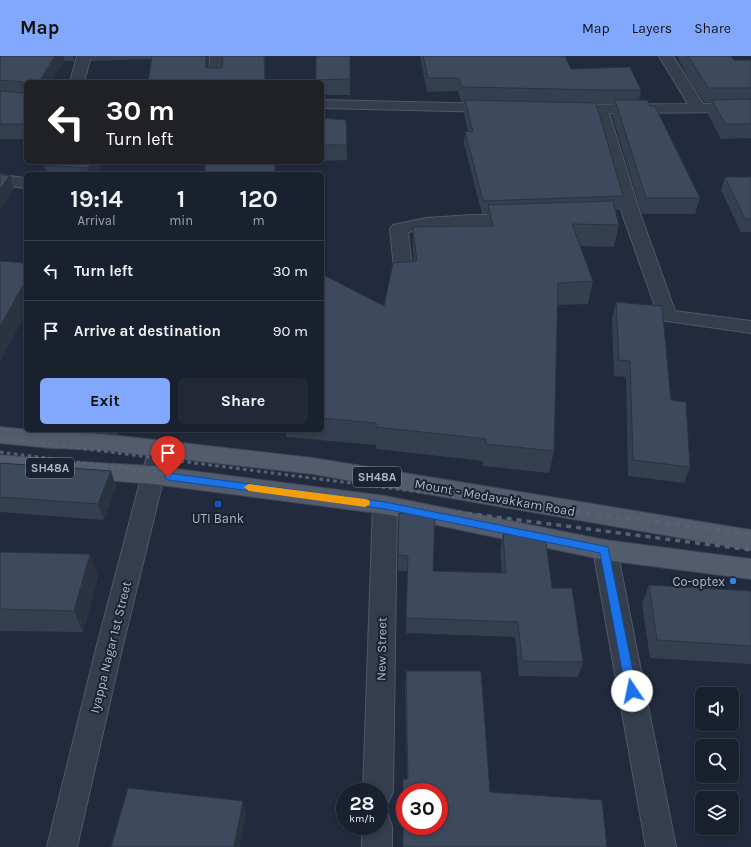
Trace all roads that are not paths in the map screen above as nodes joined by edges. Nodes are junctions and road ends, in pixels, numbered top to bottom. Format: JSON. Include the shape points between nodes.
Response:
{"nodes":[{"id":1,"x":84,"y":56,"type":"edge"},
{"id":2,"x":217,"y":56,"type":"edge"},
{"id":3,"x":666,"y":56,"type":"edge"},
{"id":4,"x":78,"y":80,"type":"edge"},
{"id":5,"x":216,"y":80,"type":"edge"},
{"id":6,"x":324,"y":104,"type":"edge"},
{"id":7,"x":506,"y":108,"type":"edge"},
{"id":8,"x":553,"y":109,"type":"edge"},
{"id":9,"x":699,"y":109,"type":"junction"},
{"id":10,"x":601,"y":110,"type":"junction"},
{"id":11,"x":749,"y":111,"type":"edge"},
{"id":12,"x":0,"y":180,"type":"edge"},
{"id":13,"x":24,"y":183,"type":"edge"},
{"id":14,"x":530,"y":219,"type":"edge"},
{"id":15,"x":404,"y":277,"type":"edge"},
{"id":16,"x":751,"y":327,"type":"edge"},
{"id":17,"x":0,"y":435,"type":"edge"},
{"id":18,"x":104,"y":436,"type":"edge"},
{"id":19,"x":160,"y":448,"type":"junction"},
{"id":20,"x":0,"y":463,"type":"edge"},
{"id":21,"x":153,"y":475,"type":"junction"},
{"id":22,"x":385,"y":505,"type":"junction"},
{"id":23,"x":751,"y":540,"type":"edge"},
{"id":24,"x":605,"y":550,"type":"junction"},
{"id":25,"x":751,"y":569,"type":"edge"},
{"id":26,"x":378,"y":783,"type":"edge"},
{"id":27,"x":377,"y":835,"type":"edge"},
{"id":28,"x":62,"y":847,"type":"edge"},
{"id":29,"x":376,"y":847,"type":"edge"},
{"id":30,"x":661,"y":847,"type":"edge"}],
"edges":[{"from":1,"to":4,"type":"street"},
{"from":2,"to":5,"type":"street"},
{"from":3,"to":9,"type":"street"},
{"from":6,"to":7,"type":"street"},
{"from":8,"to":10,"type":"street"},
{"from":9,"to":10,"type":"street"},
{"from":9,"to":11,"type":"street"},
{"from":10,"to":16,"type":"street","via":[[624,217],[667,316]]},
{"from":12,"to":13,"type":"street"},
{"from":14,"to":15,"type":"street","via":[[445,222],[408,226],[399,230]]},
{"from":17,"to":18,"type":"main road","name":"Mount - Medavakkam Road","number":"SH48A","via":[[51,440]]},
{"from":18,"to":19,"type":"main road","name":"Mount - Medavakkam Road","number":"SH48A"},
{"from":19,"to":21,"type":"street","name":"Iyappa Nagar 1st Street"},
{"from":19,"to":23,"type":"main road","name":"Mount - Medavakkam Road","number":"SH48A","via":[[313,466]]},
{"from":20,"to":21,"type":"main road","number":"SH48A"},
{"from":21,"to":22,"type":"main road","number":"SH48A"},
{"from":21,"to":28,"type":"street","name":"Iyappa Nagar 1st Street"},
{"from":22,"to":24,"type":"main road","number":"SH48A"},
{"from":22,"to":26,"type":"street","name":"New Street"},
{"from":24,"to":25,"type":"main road","number":"SH48A"},
{"from":24,"to":30,"type":"street"},
{"from":27,"to":29,"type":"street"}]}
